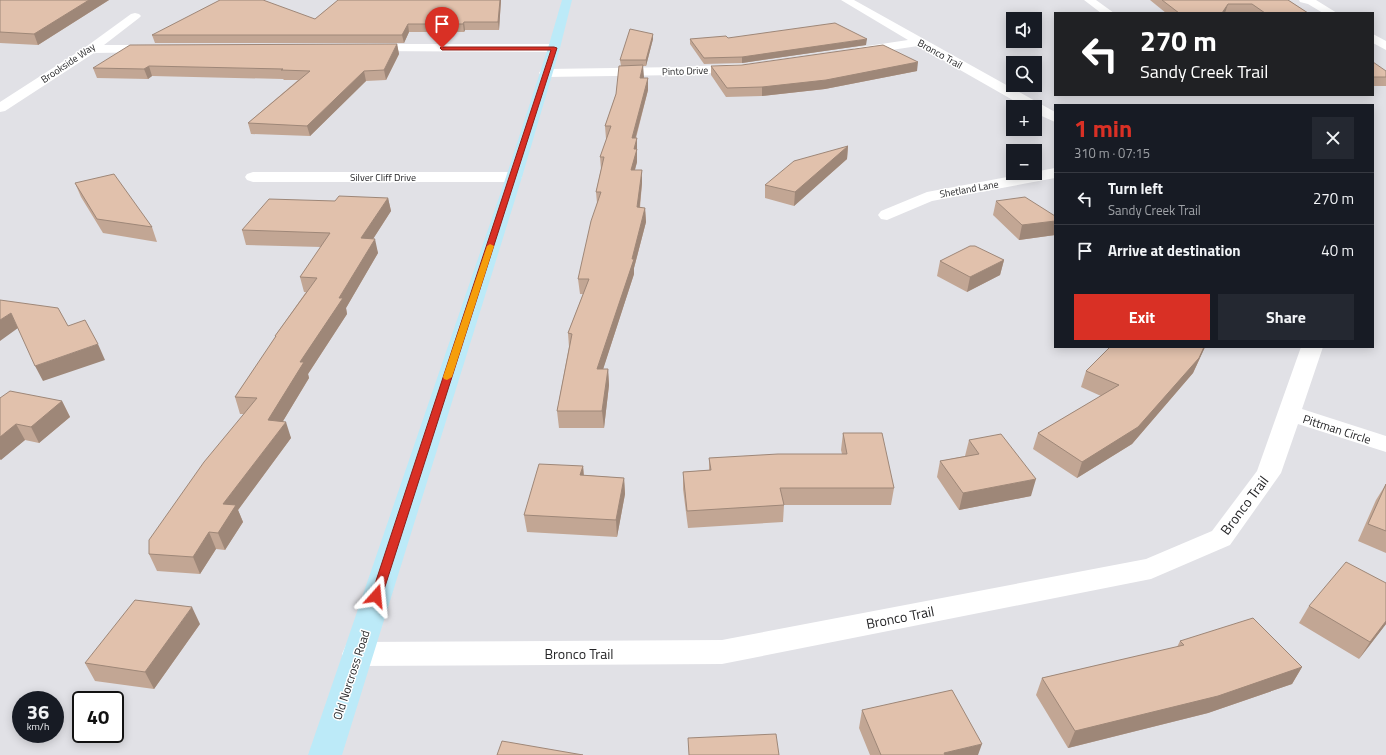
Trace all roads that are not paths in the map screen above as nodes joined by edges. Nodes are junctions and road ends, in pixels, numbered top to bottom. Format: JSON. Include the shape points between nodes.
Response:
{"nodes":[{"id":1,"x":567,"y":0,"type":"edge"},
{"id":2,"x":846,"y":0,"type":"edge"},
{"id":3,"x":1088,"y":0,"type":"edge"},
{"id":4,"x":1304,"y":0,"type":"edge"},
{"id":5,"x":1106,"y":12,"type":"edge"},
{"id":6,"x":1329,"y":12,"type":"edge"},
{"id":7,"x":135,"y":16,"type":"dead end"},
{"id":8,"x":1374,"y":39,"type":"edge"},
{"id":9,"x":918,"y":42,"type":"junction"},
{"id":10,"x":1386,"y":46,"type":"edge"},
{"id":11,"x":90,"y":48,"type":"junction"},
{"id":12,"x":162,"y":48,"type":"edge"},
{"id":13,"x":354,"y":48,"type":"edge"},
{"id":14,"x":554,"y":48,"type":"junction"},
{"id":15,"x":848,"y":53,"type":"edge"},
{"id":16,"x":750,"y":67,"type":"edge"},
{"id":17,"x":546,"y":73,"type":"junction"},
{"id":18,"x":1022,"y":100,"type":"edge"},
{"id":19,"x":0,"y":108,"type":"edge"},
{"id":20,"x":1042,"y":111,"type":"edge"},
{"id":21,"x":1054,"y":117,"type":"edge"},
{"id":22,"x":1054,"y":173,"type":"edge"},
{"id":23,"x":253,"y":177,"type":"dead end"},
{"id":24,"x":514,"y":177,"type":"junction"},
{"id":25,"x":887,"y":215,"type":"dead end"},
{"id":26,"x":1312,"y":348,"type":"edge"},
{"id":27,"x":1289,"y":413,"type":"junction"},
{"id":28,"x":1386,"y":444,"type":"edge"},
{"id":29,"x":357,"y":654,"type":"junction"},
{"id":30,"x":325,"y":755,"type":"edge"}],
"edges":[{"from":1,"to":14,"type":"street","name":"Old Norcross Road"},
{"from":2,"to":9,"type":"street","name":"Bronco Trail"},
{"from":3,"to":5,"type":"street"},
{"from":4,"to":6,"type":"street"},
{"from":7,"to":11,"type":"street","name":"Brookside Way"},
{"from":8,"to":10,"type":"street"},
{"from":9,"to":15,"type":"street"},
{"from":9,"to":18,"type":"street","name":"Bronco Trail"},
{"from":11,"to":12,"type":"street"},
{"from":11,"to":19,"type":"street","name":"Brookside Way"},
{"from":13,"to":14,"type":"street"},
{"from":14,"to":17,"type":"street","name":"Old Norcross Road"},
{"from":16,"to":17,"type":"street","name":"Pinto Drive","via":[[680,72]]},
{"from":17,"to":24,"type":"street","name":"Old Norcross Road"},
{"from":20,"to":21,"type":"street","name":"Bronco Trail"},
{"from":22,"to":25,"type":"street","name":"Shetland Lane","via":[[928,197]]},
{"from":23,"to":24,"type":"street","name":"Silver Cliff Drive"},
{"from":24,"to":29,"type":"street","name":"Old Norcross Road"},
{"from":26,"to":27,"type":"street","name":"Bronco Trail"},
{"from":27,"to":28,"type":"street","name":"Pittman Circle"},
{"from":27,"to":29,"type":"street","name":"Bronco Trail","via":[[1269,474],[1221,538],[1151,569],[722,652]]},
{"from":29,"to":30,"type":"street","name":"Old Norcross Road"}]}
